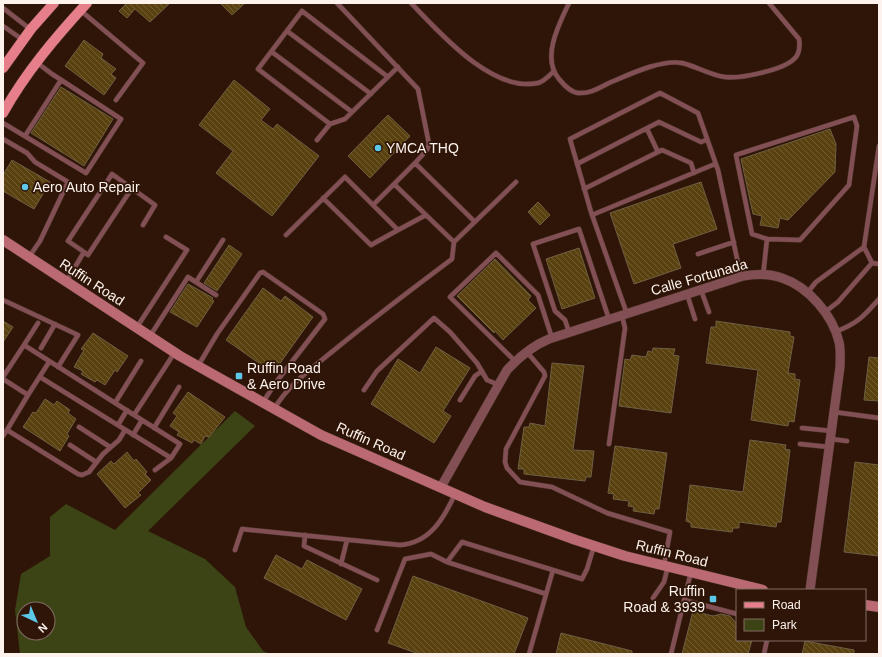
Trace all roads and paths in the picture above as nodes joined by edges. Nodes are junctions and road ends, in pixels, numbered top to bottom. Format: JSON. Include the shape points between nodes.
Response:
{"nodes":[{"id":1,"x":54,"y":3,"type":"edge"},
{"id":2,"x":337,"y":3,"type":"edge"},
{"id":3,"x":411,"y":3,"type":"edge"},
{"id":4,"x":569,"y":3,"type":"edge"},
{"id":5,"x":769,"y":3,"type":"edge"},
{"id":6,"x":83,"y":7,"type":"edge"},
{"id":7,"x":3,"y":8,"type":"edge"},
{"id":8,"x":3,"y":26,"type":"edge"},
{"id":9,"x":31,"y":29,"type":"junction"},
{"id":10,"x":288,"y":31,"type":"junction"},
{"id":11,"x":23,"y":40,"type":"junction"},
{"id":12,"x":272,"y":52,"type":"junction"},
{"id":13,"x":36,"y":62,"type":"junction"},
{"id":14,"x":398,"y":67,"type":"junction"},
{"id":15,"x":3,"y":68,"type":"edge"},
{"id":16,"x":553,"y":72,"type":"junction"},
{"id":17,"x":388,"y":77,"type":"junction"},
{"id":18,"x":61,"y":80,"type":"junction"},
{"id":19,"x":371,"y":94,"type":"junction"},
{"id":20,"x":116,"y":100,"type":"dead end"},
{"id":21,"x":352,"y":112,"type":"junction"},
{"id":22,"x":3,"y":113,"type":"edge"},
{"id":23,"x":3,"y":123,"type":"edge"},
{"id":24,"x":330,"y":124,"type":"junction"},
{"id":25,"x":647,"y":128,"type":"junction"},
{"id":26,"x":25,"y":136,"type":"junction"},
{"id":27,"x":3,"y":139,"type":"edge"},
{"id":28,"x":317,"y":140,"type":"dead end"},
{"id":29,"x":706,"y":140,"type":"junction"},
{"id":30,"x":879,"y":146,"type":"edge"},
{"id":31,"x":658,"y":152,"type":"junction"},
{"id":32,"x":415,"y":163,"type":"junction"},
{"id":33,"x":577,"y":164,"type":"junction"},
{"id":34,"x":715,"y":164,"type":"junction"},
{"id":35,"x":694,"y":173,"type":"junction"},
{"id":36,"x":516,"y":182,"type":"dead end"},
{"id":37,"x":394,"y":184,"type":"junction"},
{"id":38,"x":132,"y":188,"type":"junction"},
{"id":39,"x":584,"y":188,"type":"junction"},
{"id":40,"x":323,"y":198,"type":"junction"},
{"id":41,"x":373,"y":205,"type":"junction"},
{"id":42,"x":426,"y":215,"type":"junction"},
{"id":43,"x":592,"y":215,"type":"junction"},
{"id":44,"x":475,"y":222,"type":"junction"},
{"id":45,"x":143,"y":225,"type":"dead end"},
{"id":46,"x":398,"y":230,"type":"junction"},
{"id":47,"x":286,"y":235,"type":"dead end"},
{"id":48,"x":166,"y":237,"type":"dead end"},
{"id":49,"x":767,"y":239,"type":"junction"},
{"id":50,"x":3,"y":240,"type":"edge"},
{"id":51,"x":223,"y":240,"type":"dead end"},
{"id":52,"x":454,"y":242,"type":"junction"},
{"id":53,"x":734,"y":242,"type":"junction"},
{"id":54,"x":864,"y":247,"type":"junction"},
{"id":55,"x":84,"y":252,"type":"junction"},
{"id":56,"x":698,"y":254,"type":"dead end"},
{"id":57,"x":29,"y":257,"type":"junction"},
{"id":58,"x":872,"y":263,"type":"junction"},
{"id":59,"x":879,"y":264,"type":"edge"},
{"id":60,"x":763,"y":276,"type":"junction"},
{"id":61,"x":741,"y":277,"type":"junction"},
{"id":62,"x":66,"y":282,"type":"junction"},
{"id":63,"x":196,"y":282,"type":"junction"},
{"id":64,"x":701,"y":290,"type":"junction"},
{"id":65,"x":807,"y":293,"type":"junction"},
{"id":66,"x":686,"y":294,"type":"junction"},
{"id":67,"x":216,"y":295,"type":"dead end"},
{"id":68,"x":879,"y":299,"type":"edge"},
{"id":69,"x":3,"y":300,"type":"edge"},
{"id":70,"x":709,"y":312,"type":"dead end"},
{"id":71,"x":825,"y":312,"type":"junction"},
{"id":72,"x":624,"y":314,"type":"junction"},
{"id":73,"x":609,"y":319,"type":"junction"},
{"id":74,"x":695,"y":319,"type":"dead end"},
{"id":75,"x":38,"y":323,"type":"dead end"},
{"id":76,"x":55,"y":324,"type":"junction"},
{"id":77,"x":137,"y":327,"type":"junction"},
{"id":78,"x":569,"y":332,"type":"junction"},
{"id":79,"x":835,"y":332,"type":"junction"},
{"id":80,"x":150,"y":336,"type":"junction"},
{"id":81,"x":552,"y":338,"type":"junction"},
{"id":82,"x":24,"y":346,"type":"junction"},
{"id":83,"x":41,"y":348,"type":"dead end"},
{"id":84,"x":526,"y":351,"type":"junction"},
{"id":85,"x":175,"y":352,"type":"junction"},
{"id":86,"x":141,"y":361,"type":"dead end"},
{"id":87,"x":515,"y":361,"type":"junction"},
{"id":88,"x":49,"y":362,"type":"junction"},
{"id":89,"x":198,"y":366,"type":"junction"},
{"id":90,"x":58,"y":367,"type":"junction"},
{"id":91,"x":482,"y":371,"type":"junction"},
{"id":92,"x":40,"y":377,"type":"junction"},
{"id":93,"x":3,"y":378,"type":"edge"},
{"id":94,"x":499,"y":385,"type":"junction"},
{"id":95,"x":179,"y":387,"type":"dead end"},
{"id":96,"x":364,"y":390,"type":"dead end"},
{"id":97,"x":28,"y":395,"type":"junction"},
{"id":98,"x":460,"y":400,"type":"dead end"},
{"id":99,"x":263,"y":402,"type":"junction"},
{"id":100,"x":115,"y":403,"type":"junction"},
{"id":101,"x":274,"y":409,"type":"junction"},
{"id":102,"x":127,"y":410,"type":"junction"},
{"id":103,"x":834,"y":412,"type":"junction"},
{"id":104,"x":134,"y":415,"type":"junction"},
{"id":105,"x":879,"y":418,"type":"edge"},
{"id":106,"x":142,"y":420,"type":"junction"},
{"id":107,"x":118,"y":425,"type":"junction"},
{"id":108,"x":79,"y":427,"type":"dead end"},
{"id":109,"x":154,"y":428,"type":"junction"},
{"id":110,"x":802,"y":428,"type":"dead end"},
{"id":111,"x":7,"y":430,"type":"junction"},
{"id":112,"x":125,"y":430,"type":"junction"},
{"id":113,"x":133,"y":435,"type":"junction"},
{"id":114,"x":3,"y":436,"type":"edge"},
{"id":115,"x":830,"y":439,"type":"junction"},
{"id":116,"x":847,"y":441,"type":"dead end"},
{"id":117,"x":609,"y":444,"type":"dead end"},
{"id":118,"x":800,"y":444,"type":"dead end"},
{"id":119,"x":70,"y":445,"type":"dead end"},
{"id":120,"x":110,"y":447,"type":"junction"},
{"id":121,"x":171,"y":458,"type":"junction"},
{"id":122,"x":96,"y":462,"type":"junction"},
{"id":123,"x":155,"y":470,"type":"dead end"},
{"id":124,"x":441,"y":487,"type":"junction"},
{"id":125,"x":455,"y":494,"type":"junction"},
{"id":126,"x":305,"y":535,"type":"junction"},
{"id":127,"x":347,"y":540,"type":"junction"},
{"id":128,"x":594,"y":546,"type":"junction"},
{"id":129,"x":235,"y":550,"type":"dead end"},
{"id":130,"x":447,"y":562,"type":"junction"},
{"id":131,"x":341,"y":564,"type":"junction"},
{"id":132,"x":666,"y":566,"type":"junction"},
{"id":133,"x":553,"y":570,"type":"junction"},
{"id":134,"x":691,"y":572,"type":"junction"},
{"id":135,"x":377,"y":580,"type":"dead end"},
{"id":136,"x":759,"y":589,"type":"edge"},
{"id":137,"x":810,"y":589,"type":"edge"},
{"id":138,"x":546,"y":594,"type":"junction"},
{"id":139,"x":653,"y":598,"type":"dead end"},
{"id":140,"x":684,"y":600,"type":"junction"},
{"id":141,"x":866,"y":605,"type":"edge"},
{"id":142,"x":879,"y":607,"type":"edge"},
{"id":143,"x":736,"y":614,"type":"edge"},
{"id":144,"x":377,"y":630,"type":"dead end"},
{"id":145,"x":767,"y":641,"type":"edge"},
{"id":146,"x":529,"y":654,"type":"edge"},
{"id":147,"x":671,"y":654,"type":"edge"},
{"id":148,"x":764,"y":654,"type":"edge"}],
"edges":[{"from":1,"to":9,"type":"main road"},
{"from":2,"to":14,"type":"lane"},
{"from":3,"to":16,"type":"lane","via":[[442,35],[479,66],[502,79],[521,84],[540,83]]},
{"from":4,"to":16,"type":"lane","via":[[557,29],[552,53]]},
{"from":5,"to":16,"type":"lane","via":[[799,39],[800,45],[794,60],[764,72],[725,77],[681,63],[659,64],[588,93],[576,93],[565,87]]},
{"from":6,"to":13,"type":"main road"},
{"from":6,"to":20,"type":"lane","via":[[143,63]]},
{"from":7,"to":9,"type":"lane"},
{"from":8,"to":11,"type":"lane"},
{"from":9,"to":11,"type":"main road"},
{"from":10,"to":12,"type":"lane"},
{"from":10,"to":17,"type":"lane","via":[[302,11]]},
{"from":10,"to":19,"type":"lane"},
{"from":11,"to":15,"type":"main road"},
{"from":12,"to":21,"type":"lane"},
{"from":12,"to":24,"type":"lane","via":[[258,69]]},
{"from":13,"to":18,"type":"lane"},
{"from":13,"to":22,"type":"main road"},
{"from":14,"to":17,"type":"lane"},
{"from":14,"to":32,"type":"lane","via":[[418,89],[429,144]]},
{"from":17,"to":19,"type":"lane"},
{"from":18,"to":26,"type":"lane"},
{"from":18,"to":26,"type":"lane","via":[[121,119],[86,173]]},
{"from":19,"to":21,"type":"lane"},
{"from":21,"to":24,"type":"lane","via":[[345,119]]},
{"from":23,"to":26,"type":"lane"},
{"from":24,"to":28,"type":"lane"},
{"from":25,"to":29,"type":"lane","via":[[659,122],[700,142]]},
{"from":25,"to":31,"type":"lane"},
{"from":25,"to":33,"type":"lane"},
{"from":27,"to":57,"type":"lane","via":[[68,182],[40,241]]},
{"from":29,"to":33,"type":"lane","via":[[698,113],[660,93],[570,140]]},
{"from":29,"to":34,"type":"lane"},
{"from":30,"to":54,"type":"lane"},
{"from":31,"to":35,"type":"lane","via":[[662,150],[691,163]]},
{"from":31,"to":39,"type":"lane"},
{"from":32,"to":37,"type":"lane"},
{"from":32,"to":44,"type":"lane"},
{"from":33,"to":39,"type":"lane"},
{"from":34,"to":35,"type":"lane"},
{"from":34,"to":53,"type":"lane"},
{"from":35,"to":43,"type":"lane"},
{"from":36,"to":44,"type":"lane"},
{"from":37,"to":41,"type":"lane"},
{"from":37,"to":42,"type":"lane"},
{"from":38,"to":45,"type":"lane","via":[[155,205]]},
{"from":38,"to":55,"type":"lane","via":[[88,255]]},
{"from":38,"to":55,"type":"lane","via":[[112,174],[68,241]]},
{"from":39,"to":43,"type":"lane"},
{"from":40,"to":41,"type":"lane","via":[[345,177]]},
{"from":40,"to":46,"type":"lane","via":[[372,245]]},
{"from":40,"to":47,"type":"lane"},
{"from":41,"to":46,"type":"lane"},
{"from":42,"to":46,"type":"lane"},
{"from":42,"to":52,"type":"lane"},
{"from":43,"to":72,"type":"lane"},
{"from":44,"to":52,"type":"lane"},
{"from":48,"to":77,"type":"lane","via":[[187,250]]},
{"from":49,"to":49,"type":"lane","via":[[752,234],[736,155],[854,118],[857,126],[849,185],[800,240]]},
{"from":49,"to":60,"type":"lane"},
{"from":50,"to":57,"type":"main road","name":"Ruffin Road"},
{"from":51,"to":63,"type":"lane"},
{"from":52,"to":101,"type":"lane","via":[[452,259],[373,318],[295,382]]},
{"from":53,"to":56,"type":"lane"},
{"from":53,"to":61,"type":"lane"},
{"from":54,"to":58,"type":"lane"},
{"from":54,"to":65,"type":"lane","via":[[816,282]]},
{"from":55,"to":62,"type":"lane"},
{"from":57,"to":62,"type":"main road","name":"Ruffin Road"},
{"from":58,"to":59,"type":"lane"},
{"from":58,"to":71,"type":"lane","via":[[838,302]]},
{"from":60,"to":61,"type":"street","name":"Calle Fortunada"},
{"from":60,"to":65,"type":"street","name":"Calle Fortunada","via":[[782,278]]},
{"from":61,"to":64,"type":"street","name":"Calle Fortunada"},
{"from":62,"to":77,"type":"main road","name":"Ruffin Road"},
{"from":63,"to":67,"type":"lane"},
{"from":63,"to":80,"type":"lane","via":[[188,277]]},
{"from":64,"to":66,"type":"street","name":"Calle Fortunada"},
{"from":64,"to":70,"type":"lane"},
{"from":65,"to":71,"type":"street","name":"Calle Fortunada"},
{"from":66,"to":72,"type":"street","name":"Calle Fortunada"},
{"from":66,"to":74,"type":"lane"},
{"from":68,"to":79,"type":"lane","via":[[863,318]]},
{"from":69,"to":76,"type":"lane"},
{"from":71,"to":79,"type":"street","name":"Calle Fortunada"},
{"from":72,"to":73,"type":"street","name":"Calle Fortunada"},
{"from":72,"to":117,"type":"lane","via":[[625,328]]},
{"from":73,"to":78,"type":"street","name":"Calle Fortunada"},
{"from":73,"to":78,"type":"lane","via":[[579,229],[533,244],[555,311],[565,320]]},
{"from":75,"to":82,"type":"lane"},
{"from":76,"to":83,"type":"lane"},
{"from":76,"to":90,"type":"lane","via":[[78,335]]},
{"from":77,"to":80,"type":"main road","name":"Ruffin Road"},
{"from":78,"to":81,"type":"street","name":"Calle Fortunada"},
{"from":79,"to":103,"type":"street","name":"Calle Fortunada","via":[[839,343],[840,367]]},
{"from":80,"to":85,"type":"main road","name":"Ruffin Road"},
{"from":81,"to":84,"type":"street","name":"Calle Fortunada"},
{"from":81,"to":87,"type":"lane","via":[[538,295],[496,253],[450,297]]},
{"from":82,"to":88,"type":"lane"},
{"from":82,"to":93,"type":"lane"},
{"from":84,"to":87,"type":"street","name":"Calle Fortunada"},
{"from":84,"to":132,"type":"lane","via":[[545,376],[506,449],[507,468],[520,482],[552,487],[607,513],[670,532]]},
{"from":85,"to":89,"type":"main road","name":"Ruffin Road"},
{"from":85,"to":104,"type":"lane"},
{"from":86,"to":100,"type":"lane"},
{"from":87,"to":94,"type":"street","name":"Calle Fortunada"},
{"from":88,"to":90,"type":"lane"},
{"from":88,"to":92,"type":"lane"},
{"from":89,"to":99,"type":"main road","name":"Ruffin Road"},
{"from":89,"to":99,"type":"lane","via":[[217,334],[258,275],[263,272],[323,314],[324,319]]},
{"from":90,"to":100,"type":"lane"},
{"from":91,"to":94,"type":"lane","via":[[487,380]]},
{"from":91,"to":96,"type":"lane","via":[[450,332],[434,318],[377,371]]},
{"from":91,"to":98,"type":"lane","via":[[475,376]]},
{"from":92,"to":97,"type":"lane"},
{"from":92,"to":107,"type":"lane"},
{"from":93,"to":97,"type":"lane"},
{"from":94,"to":124,"type":"street","name":"Calle Fortunada"},
{"from":95,"to":109,"type":"lane"},
{"from":97,"to":111,"type":"lane"},
{"from":99,"to":101,"type":"main road","name":"Ruffin Road"},
{"from":100,"to":102,"type":"lane"},
{"from":101,"to":124,"type":"main road","name":"Ruffin Road","via":[[322,435]]},
{"from":102,"to":104,"type":"lane"},
{"from":102,"to":107,"type":"lane"},
{"from":103,"to":105,"type":"lane"},
{"from":103,"to":115,"type":"street","name":"Calle Fortunada"},
{"from":104,"to":106,"type":"lane"},
{"from":106,"to":109,"type":"lane"},
{"from":106,"to":113,"type":"lane"},
{"from":107,"to":112,"type":"lane"},
{"from":108,"to":120,"type":"lane"},
{"from":109,"to":121,"type":"lane","via":[[180,444]]},
{"from":110,"to":115,"type":"lane"},
{"from":111,"to":114,"type":"lane"},
{"from":111,"to":122,"type":"lane","via":[[78,474],[88,472]]},
{"from":112,"to":113,"type":"lane"},
{"from":112,"to":120,"type":"lane","via":[[119,440]]},
{"from":113,"to":121,"type":"lane"},
{"from":115,"to":116,"type":"lane"},
{"from":115,"to":118,"type":"lane"},
{"from":115,"to":137,"type":"street","name":"Calle Fortunada"},
{"from":119,"to":122,"type":"lane"},
{"from":120,"to":122,"type":"lane"},
{"from":121,"to":123,"type":"lane"},
{"from":124,"to":125,"type":"main road","name":"Ruffin Road"},
{"from":125,"to":127,"type":"lane","via":[[439,524],[415,542],[400,545]]},
{"from":125,"to":128,"type":"main road","name":"Ruffin Road"},
{"from":126,"to":127,"type":"lane"},
{"from":126,"to":129,"type":"lane","via":[[242,529]]},
{"from":126,"to":131,"type":"lane","via":[[304,546]]},
{"from":127,"to":131,"type":"lane"},
{"from":128,"to":132,"type":"main road","name":"Ruffin Road"},
{"from":128,"to":133,"type":"lane","via":[[588,569],[582,579]]},
{"from":130,"to":133,"type":"lane","via":[[462,542]]},
{"from":130,"to":138,"type":"lane"},
{"from":130,"to":144,"type":"lane","via":[[432,554],[405,559]]},
{"from":131,"to":135,"type":"lane"},
{"from":132,"to":134,"type":"main road","name":"Ruffin Road"},
{"from":132,"to":139,"type":"lane","via":[[664,582]]},
{"from":133,"to":138,"type":"lane"},
{"from":134,"to":136,"type":"main road","name":"Ruffin Road"},
{"from":134,"to":140,"type":"lane"},
{"from":138,"to":146,"type":"lane"},
{"from":140,"to":143,"type":"lane"},
{"from":140,"to":147,"type":"lane"},
{"from":141,"to":142,"type":"main road"},
{"from":145,"to":148,"type":"lane"}]}
